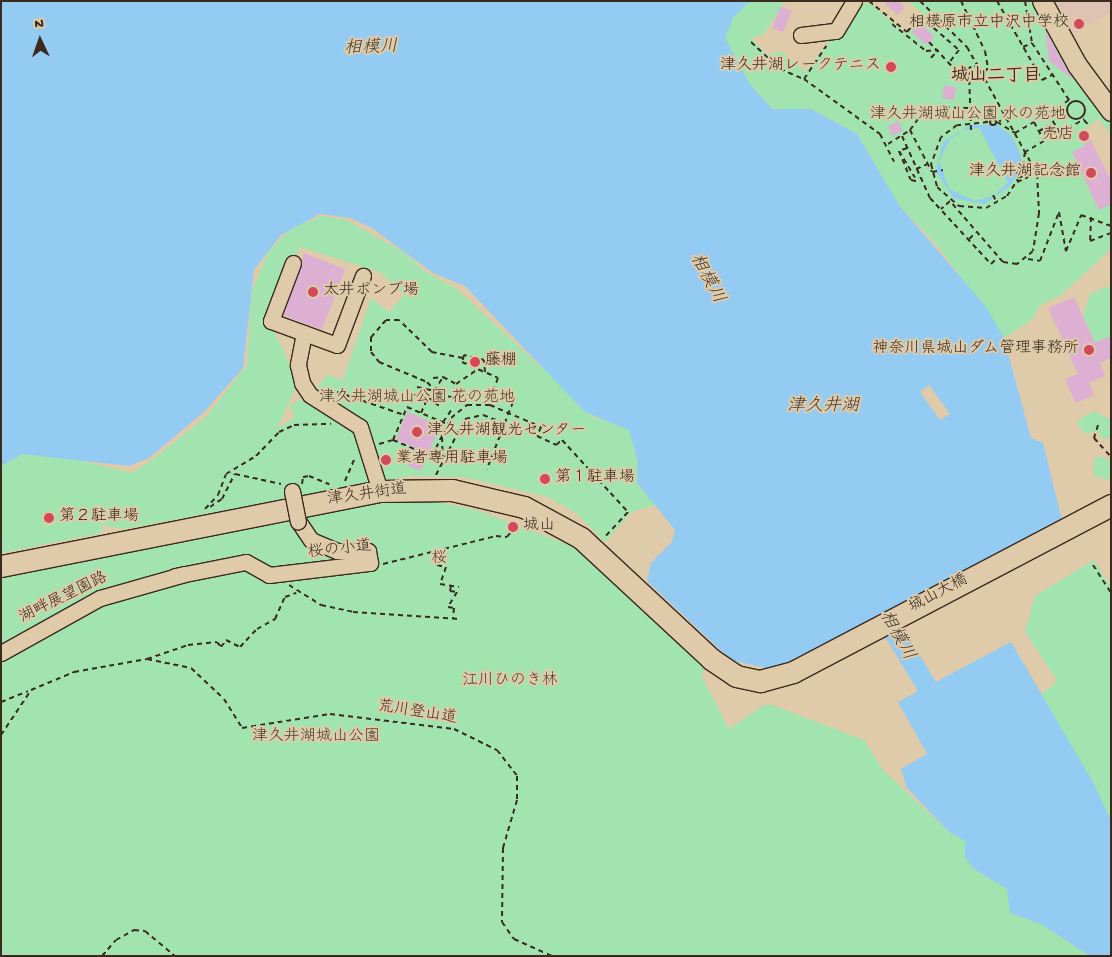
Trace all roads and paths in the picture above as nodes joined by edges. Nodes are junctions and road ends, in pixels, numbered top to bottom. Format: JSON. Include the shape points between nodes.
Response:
{"nodes":[{"id":1,"x":854,"y":1,"type":"edge"},
{"id":2,"x":869,"y":1,"type":"edge"},
{"id":3,"x":920,"y":1,"type":"edge"},
{"id":4,"x":961,"y":1,"type":"edge"},
{"id":5,"x":997,"y":1,"type":"edge"},
{"id":6,"x":1025,"y":1,"type":"edge"},
{"id":7,"x":1042,"y":1,"type":"edge"},
{"id":8,"x":892,"y":24,"type":"dead end"},
{"id":9,"x":836,"y":31,"type":"junction"},
{"id":10,"x":801,"y":35,"type":"dead end"},
{"id":11,"x":751,"y":42,"type":"dead end"},
{"id":12,"x":929,"y":42,"type":"dead end"},
{"id":13,"x":1032,"y":43,"type":"junction"},
{"id":14,"x":1023,"y":47,"type":"junction"},
{"id":15,"x":938,"y":50,"type":"junction"},
{"id":16,"x":930,"y":58,"type":"dead end"},
{"id":17,"x":978,"y":63,"type":"junction"},
{"id":18,"x":948,"y":64,"type":"junction"},
{"id":19,"x":972,"y":66,"type":"junction"},
{"id":20,"x":983,"y":74,"type":"junction"},
{"id":21,"x":1052,"y":74,"type":"junction"},
{"id":22,"x":804,"y":79,"type":"junction"},
{"id":23,"x":1105,"y":96,"type":"edge"},
{"id":24,"x":1070,"y":101,"type":"junction"},
{"id":25,"x":968,"y":108,"type":"junction"},
{"id":26,"x":1111,"y":111,"type":"edge"},
{"id":27,"x":1083,"y":118,"type":"junction"},
{"id":28,"x":970,"y":121,"type":"junction"},
{"id":29,"x":997,"y":122,"type":"dead end"},
{"id":30,"x":1001,"y":123,"type":"junction"},
{"id":31,"x":1054,"y":123,"type":"junction"},
{"id":32,"x":1089,"y":126,"type":"dead end"},
{"id":33,"x":971,"y":128,"type":"dead end"},
{"id":34,"x":910,"y":130,"type":"junction"},
{"id":35,"x":1039,"y":131,"type":"junction"},
{"id":36,"x":1015,"y":133,"type":"junction"},
{"id":37,"x":902,"y":136,"type":"junction"},
{"id":38,"x":888,"y":144,"type":"junction"},
{"id":39,"x":907,"y":148,"type":"junction"},
{"id":40,"x":1025,"y":152,"type":"junction"},
{"id":41,"x":894,"y":162,"type":"dead end"},
{"id":42,"x":928,"y":164,"type":"junction"},
{"id":43,"x":1024,"y":167,"type":"junction"},
{"id":44,"x":916,"y":169,"type":"junction"},
{"id":45,"x":940,"y":170,"type":"dead end"},
{"id":46,"x":932,"y":172,"type":"junction"},
{"id":47,"x":1022,"y":172,"type":"dead end"},
{"id":48,"x":921,"y":181,"type":"junction"},
{"id":49,"x":994,"y":197,"type":"dead end"},
{"id":50,"x":950,"y":201,"type":"junction"},
{"id":51,"x":997,"y":203,"type":"junction"},
{"id":52,"x":941,"y":209,"type":"junction"},
{"id":53,"x":1091,"y":217,"type":"junction"},
{"id":54,"x":1111,"y":226,"type":"edge"},
{"id":55,"x":976,"y":233,"type":"junction"},
{"id":56,"x":1111,"y":233,"type":"edge"},
{"id":57,"x":969,"y":239,"type":"junction"},
{"id":58,"x":998,"y":258,"type":"junction"},
{"id":59,"x":1028,"y":259,"type":"junction"},
{"id":60,"x":293,"y":263,"type":"dead end"},
{"id":61,"x":363,"y":276,"type":"dead end"},
{"id":62,"x":304,"y":333,"type":"junction"},
{"id":63,"x":463,"y":358,"type":"junction"},
{"id":64,"x":478,"y":369,"type":"junction"},
{"id":65,"x":485,"y":372,"type":"junction"},
{"id":66,"x":443,"y":377,"type":"junction"},
{"id":67,"x":433,"y":378,"type":"dead end"},
{"id":68,"x":435,"y":389,"type":"junction"},
{"id":69,"x":337,"y":392,"type":"dead end"},
{"id":70,"x":492,"y":393,"type":"junction"},
{"id":71,"x":414,"y":395,"type":"dead end"},
{"id":72,"x":419,"y":395,"type":"junction"},
{"id":73,"x":428,"y":397,"type":"junction"},
{"id":74,"x":439,"y":406,"type":"dead end"},
{"id":75,"x":450,"y":410,"type":"dead end"},
{"id":76,"x":421,"y":413,"type":"junction"},
{"id":77,"x":508,"y":413,"type":"junction"},
{"id":78,"x":404,"y":415,"type":"junction"},
{"id":79,"x":443,"y":422,"type":"junction"},
{"id":80,"x":504,"y":423,"type":"junction"},
{"id":81,"x":447,"y":424,"type":"junction"},
{"id":82,"x":338,"y":425,"type":"dead end"},
{"id":83,"x":1098,"y":425,"type":"dead end"},
{"id":84,"x":441,"y":436,"type":"junction"},
{"id":85,"x":444,"y":438,"type":"junction"},
{"id":86,"x":393,"y":440,"type":"junction"},
{"id":87,"x":452,"y":441,"type":"junction"},
{"id":88,"x":362,"y":448,"type":"junction"},
{"id":89,"x":420,"y":451,"type":"dead end"},
{"id":90,"x":425,"y":453,"type":"dead end"},
{"id":91,"x":432,"y":456,"type":"junction"},
{"id":92,"x":1111,"y":457,"type":"edge"},
{"id":93,"x":441,"y":460,"type":"junction"},
{"id":94,"x":486,"y":469,"type":"dead end"},
{"id":95,"x":435,"y":477,"type":"dead end"},
{"id":96,"x":296,"y":484,"type":"junction"},
{"id":97,"x":380,"y":491,"type":"junction"},
{"id":98,"x":1111,"y":505,"type":"edge"},
{"id":99,"x":204,"y":508,"type":"dead end"},
{"id":100,"x":200,"y":510,"type":"dead end"},
{"id":101,"x":518,"y":523,"type":"dead end"},
{"id":102,"x":601,"y":542,"type":"dead end"},
{"id":103,"x":434,"y":553,"type":"junction"},
{"id":104,"x":246,"y":563,"type":"joint"},
{"id":105,"x":1093,"y":565,"type":"dead end"},
{"id":106,"x":1,"y":566,"type":"edge"},
{"id":107,"x":366,"y":567,"type":"junction"},
{"id":108,"x":451,"y":586,"type":"junction"},
{"id":109,"x":459,"y":587,"type":"dead end"},
{"id":110,"x":1111,"y":593,"type":"edge"},
{"id":111,"x":453,"y":618,"type":"junction"},
{"id":112,"x":460,"y":619,"type":"dead end"},
{"id":113,"x":4,"y":651,"type":"edge"},
{"id":114,"x":147,"y":659,"type":"junction"},
{"id":115,"x":711,"y":660,"type":"joint"},
{"id":116,"x":30,"y":690,"type":"junction"},
{"id":117,"x":1,"y":702,"type":"edge"},
{"id":118,"x":1,"y":735,"type":"edge"},
{"id":119,"x":102,"y":956,"type":"edge"},
{"id":120,"x":175,"y":956,"type":"edge"},
{"id":121,"x":552,"y":956,"type":"edge"}],
"edges":[{"from":1,"to":9,"type":"street"},
{"from":2,"to":18,"type":"path","via":[[907,32],[920,16],[959,50]]},
{"from":3,"to":17,"type":"path","via":[[926,11],[968,47]]},
{"from":4,"to":20,"type":"path","via":[[984,51],[988,68]]},
{"from":5,"to":14,"type":"path"},
{"from":6,"to":13,"type":"path"},
{"from":7,"to":23,"type":"main road"},
{"from":8,"to":15,"type":"path","via":[[926,51]]},
{"from":9,"to":10,"type":"street"},
{"from":9,"to":22,"type":"path"},
{"from":11,"to":22,"type":"path","via":[[780,69]]},
{"from":12,"to":15,"type":"path"},
{"from":13,"to":14,"type":"path"},
{"from":13,"to":21,"type":"path"},
{"from":14,"to":21,"type":"path","via":[[1042,80]]},
{"from":15,"to":16,"type":"path"},
{"from":15,"to":18,"type":"path"},
{"from":17,"to":19,"type":"path"},
{"from":17,"to":20,"type":"path"},
{"from":18,"to":19,"type":"path","via":[[960,75]]},
{"from":19,"to":25,"type":"path"},
{"from":20,"to":36,"type":"path"},
{"from":21,"to":24,"type":"path"},
{"from":22,"to":38,"type":"path"},
{"from":23,"to":26,"type":"main road"},
{"from":24,"to":27,"type":"path","via":[[1084,106]]},
{"from":24,"to":27,"type":"path","via":[[1069,116]]},
{"from":24,"to":31,"type":"path","via":[[1048,113]]},
{"from":25,"to":28,"type":"path"},
{"from":25,"to":34,"type":"path","via":[[927,107]]},
{"from":27,"to":31,"type":"path","via":[[1060,133]]},
{"from":27,"to":32,"type":"path"},
{"from":28,"to":30,"type":"path","via":[[986,122],[993,114]]},
{"from":28,"to":33,"type":"path"},
{"from":28,"to":46,"type":"path","via":[[941,137],[934,149]]},
{"from":29,"to":30,"type":"path"},
{"from":30,"to":36,"type":"path"},
{"from":31,"to":35,"type":"path"},
{"from":34,"to":37,"type":"path"},
{"from":34,"to":42,"type":"path"},
{"from":35,"to":36,"type":"path","via":[[1034,122]]},
{"from":35,"to":40,"type":"path","via":[[1044,140]]},
{"from":36,"to":40,"type":"path"},
{"from":37,"to":38,"type":"path"},
{"from":37,"to":39,"type":"path"},
{"from":38,"to":41,"type":"path"},
{"from":39,"to":44,"type":"path"},
{"from":39,"to":48,"type":"path","via":[[899,151],[915,178]]},
{"from":40,"to":43,"type":"path"},
{"from":40,"to":59,"type":"path","via":[[1039,183],[1037,236]]},
{"from":42,"to":44,"type":"path"},
{"from":42,"to":46,"type":"path"},
{"from":43,"to":47,"type":"path"},
{"from":43,"to":51,"type":"path","via":[[1028,177],[1017,180]]},
{"from":44,"to":48,"type":"path"},
{"from":45,"to":46,"type":"path"},
{"from":46,"to":50,"type":"path","via":[[936,187]]},
{"from":48,"to":52,"type":"path"},
{"from":49,"to":51,"type":"path"},
{"from":50,"to":51,"type":"path","via":[[972,208]]},
{"from":50,"to":52,"type":"path"},
{"from":50,"to":55,"type":"path"},
{"from":52,"to":57,"type":"path"},
{"from":53,"to":54,"type":"path"},
{"from":53,"to":56,"type":"path","via":[[1090,241]]},
{"from":53,"to":59,"type":"path","via":[[1081,214],[1067,252],[1059,212],[1040,261]]},
{"from":55,"to":57,"type":"path"},
{"from":55,"to":58,"type":"path"},
{"from":57,"to":58,"type":"path","via":[[991,264]]},
{"from":58,"to":59,"type":"path","via":[[1010,264]]},
{"from":60,"to":62,"type":"street","via":[[271,321]]},
{"from":61,"to":62,"type":"street","via":[[337,345]]},
{"from":62,"to":88,"type":"street","via":[[298,365],[302,383],[310,394],[355,421]]},
{"from":63,"to":64,"type":"path","via":[[462,362]]},
{"from":63,"to":65,"type":"path","via":[[478,356],[488,366]]},
{"from":63,"to":68,"type":"path","via":[[432,352],[399,320],[386,320],[374,330],[370,344],[375,358]]},
{"from":64,"to":65,"type":"path"},
{"from":64,"to":66,"type":"path","via":[[456,384]]},
{"from":65,"to":70,"type":"path","via":[[498,378]]},
{"from":66,"to":67,"type":"path"},
{"from":66,"to":68,"type":"path"},
{"from":68,"to":70,"type":"path","via":[[439,395],[460,398],[476,391]]},
{"from":68,"to":72,"type":"path","via":[[418,388]]},
{"from":69,"to":78,"type":"path"},
{"from":70,"to":77,"type":"path","via":[[513,402]]},
{"from":71,"to":72,"type":"path"},
{"from":72,"to":73,"type":"path"},
{"from":73,"to":74,"type":"path"},
{"from":73,"to":76,"type":"path"},
{"from":75,"to":79,"type":"path"},
{"from":76,"to":78,"type":"path","via":[[408,407]]},
{"from":76,"to":79,"type":"path"},
{"from":77,"to":80,"type":"path"},
{"from":77,"to":81,"type":"path","via":[[474,404],[461,408]]},
{"from":77,"to":102,"type":"path","via":[[541,427],[537,436],[556,445],[562,440],[628,512]]},
{"from":78,"to":86,"type":"path"},
{"from":79,"to":81,"type":"path"},
{"from":80,"to":87,"type":"path","via":[[483,415],[471,416],[461,423]]},
{"from":80,"to":94,"type":"path"},
{"from":81,"to":84,"type":"path"},
{"from":82,"to":99,"type":"path","via":[[286,428],[256,456],[226,474],[218,495]]},
{"from":83,"to":92,"type":"path","via":[[1094,438]]},
{"from":84,"to":85,"type":"path"},
{"from":84,"to":91,"type":"path"},
{"from":85,"to":87,"type":"path"},
{"from":85,"to":93,"type":"path"},
{"from":86,"to":88,"type":"path"},
{"from":86,"to":89,"type":"path"},
{"from":87,"to":93,"type":"path"},
{"from":88,"to":96,"type":"path","via":[[343,482]]},
{"from":88,"to":97,"type":"street"},
{"from":90,"to":91,"type":"path"},
{"from":91,"to":93,"type":"path"},
{"from":93,"to":95,"type":"path"},
{"from":96,"to":100,"type":"path","via":[[266,483],[251,474],[235,474],[218,502]]},
{"from":96,"to":107,"type":"street","bridge":true,"via":[[298,521],[302,531],[322,546],[368,552],[371,559]]},
{"from":97,"to":106,"type":"highway","name":"津久井街道"},
{"from":97,"to":115,"type":"highway","name":"津久井街道","via":[[452,490],[481,494],[551,520],[597,550]]},
{"from":98,"to":115,"type":"highway","name":"城山大橋","via":[[782,677],[748,679]]},
{"from":101,"to":103,"type":"path","name":"桜の小道","via":[[510,536],[496,536]]},
{"from":103,"to":107,"type":"path","name":"桜の小道"},
{"from":103,"to":108,"type":"path","via":[[437,564],[446,567],[440,584]]},
{"from":104,"to":107,"type":"street","name":"桜の小道","via":[[269,575]]},
{"from":104,"to":113,"type":"street","name":"湖畔展望園路","via":[[191,576],[175,576],[100,598]]},
{"from":105,"to":110,"type":"path"},
{"from":108,"to":109,"type":"path"},
{"from":108,"to":111,"type":"path","via":[[450,592],[456,592],[448,607],[454,608]]},
{"from":111,"to":112,"type":"path"},
{"from":111,"to":114,"type":"path","via":[[353,612],[296,593],[285,597],[275,619],[257,629],[240,647],[226,640],[221,647],[217,642],[188,645]]},
{"from":114,"to":116,"type":"path","via":[[74,672]]},
{"from":114,"to":121,"type":"path","name":"荒川登山道","via":[[190,668],[224,699],[242,728],[286,718],[338,715],[454,729],[498,750],[517,776],[517,800],[503,848],[502,922],[514,939]]},
{"from":116,"to":117,"type":"path"},
{"from":116,"to":118,"type":"path"},
{"from":119,"to":120,"type":"path","via":[[116,940],[134,930],[145,931]]}]}
